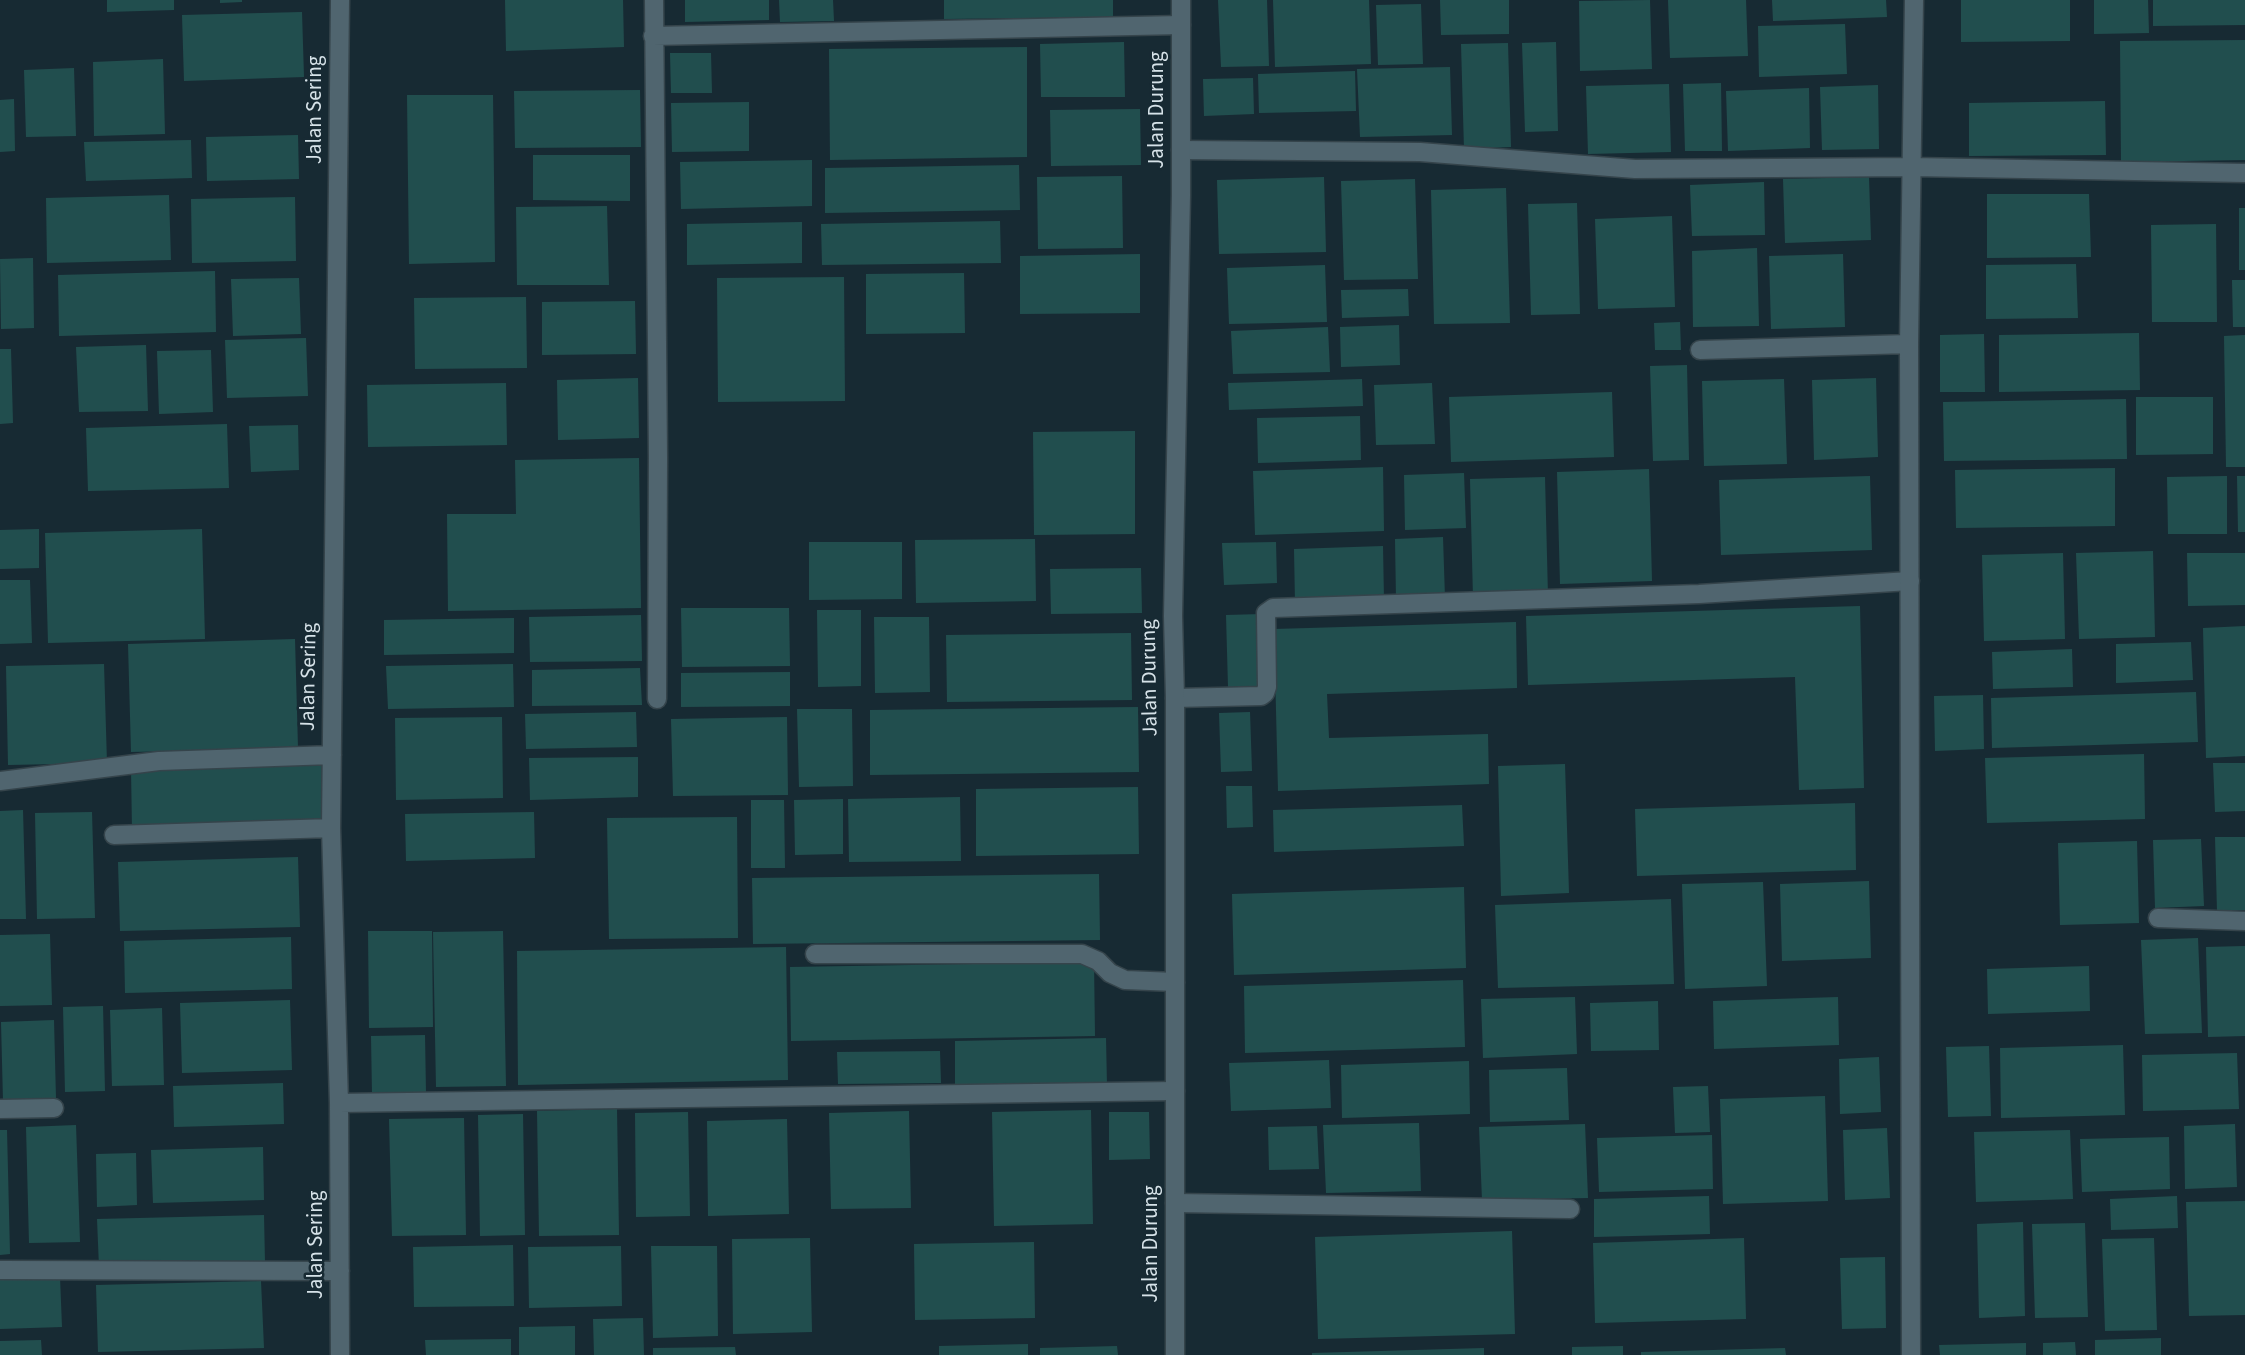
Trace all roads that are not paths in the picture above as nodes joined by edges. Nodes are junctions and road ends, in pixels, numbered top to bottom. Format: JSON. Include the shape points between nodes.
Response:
{"nodes":[{"id":1,"x":340,"y":0,"type":"edge"},
{"id":2,"x":654,"y":0,"type":"edge"},
{"id":3,"x":1181,"y":0,"type":"edge"},
{"id":4,"x":1914,"y":0,"type":"edge"},
{"id":5,"x":1181,"y":25,"type":"junction"},
{"id":6,"x":653,"y":36,"type":"junction"},
{"id":7,"x":1181,"y":150,"type":"junction"},
{"id":8,"x":1913,"y":167,"type":"junction"},
{"id":9,"x":2245,"y":173,"type":"edge"},
{"id":10,"x":1909,"y":344,"type":"junction"},
{"id":11,"x":1700,"y":350,"type":"dead end"},
{"id":12,"x":1910,"y":581,"type":"junction"},
{"id":13,"x":1175,"y":698,"type":"junction"},
{"id":14,"x":657,"y":699,"type":"dead end"},
{"id":15,"x":332,"y":755,"type":"junction"},
{"id":16,"x":0,"y":780,"type":"edge"},
{"id":17,"x":331,"y":828,"type":"junction"},
{"id":18,"x":114,"y":835,"type":"dead end"},
{"id":19,"x":2158,"y":918,"type":"dead end"},
{"id":20,"x":2245,"y":921,"type":"edge"},
{"id":21,"x":816,"y":954,"type":"dead end"},
{"id":22,"x":1175,"y":982,"type":"junction"},
{"id":23,"x":1175,"y":1091,"type":"junction"},
{"id":24,"x":339,"y":1103,"type":"junction"},
{"id":25,"x":54,"y":1108,"type":"dead end"},
{"id":26,"x":0,"y":1109,"type":"edge"},
{"id":27,"x":1175,"y":1203,"type":"junction"},
{"id":28,"x":1570,"y":1209,"type":"dead end"},
{"id":29,"x":0,"y":1270,"type":"edge"},
{"id":30,"x":341,"y":1272,"type":"junction"},
{"id":31,"x":340,"y":1355,"type":"edge"},
{"id":32,"x":1175,"y":1355,"type":"edge"},
{"id":33,"x":1910,"y":1355,"type":"edge"}],
"edges":[{"from":1,"to":15,"type":"street","name":"Jalan Sering"},
{"from":2,"to":6,"type":"street"},
{"from":3,"to":5,"type":"street","name":"Jalan Durung"},
{"from":4,"to":8,"type":"street"},
{"from":5,"to":6,"type":"street"},
{"from":5,"to":7,"type":"street","name":"Jalan Durung"},
{"from":6,"to":14,"type":"street"},
{"from":7,"to":8,"type":"street","via":[[1420,152],[1635,169]]},
{"from":7,"to":13,"type":"street","name":"Jalan Durung"},
{"from":8,"to":9,"type":"street"},
{"from":8,"to":10,"type":"street"},
{"from":10,"to":11,"type":"street"},
{"from":10,"to":12,"type":"street"},
{"from":12,"to":13,"type":"street","via":[[1699,594],[1273,608],[1266,613],[1265,693]]},
{"from":12,"to":33,"type":"street"},
{"from":13,"to":22,"type":"street","name":"Jalan Durung"},
{"from":15,"to":16,"type":"street","via":[[159,761]]},
{"from":15,"to":17,"type":"street","name":"Jalan Sering"},
{"from":17,"to":18,"type":"street"},
{"from":17,"to":24,"type":"street","name":"Jalan Sering"},
{"from":19,"to":20,"type":"street"},
{"from":21,"to":22,"type":"street","via":[[1082,954],[1125,980]]},
{"from":22,"to":23,"type":"street","name":"Jalan Durung"},
{"from":23,"to":24,"type":"street"},
{"from":23,"to":27,"type":"street","name":"Jalan Durung"},
{"from":24,"to":30,"type":"street","name":"Jalan Sering"},
{"from":25,"to":26,"type":"street"},
{"from":27,"to":28,"type":"street"},
{"from":27,"to":32,"type":"street","name":"Jalan Durung"},
{"from":29,"to":30,"type":"street"},
{"from":30,"to":31,"type":"street","name":"Jalan Sering"}]}
